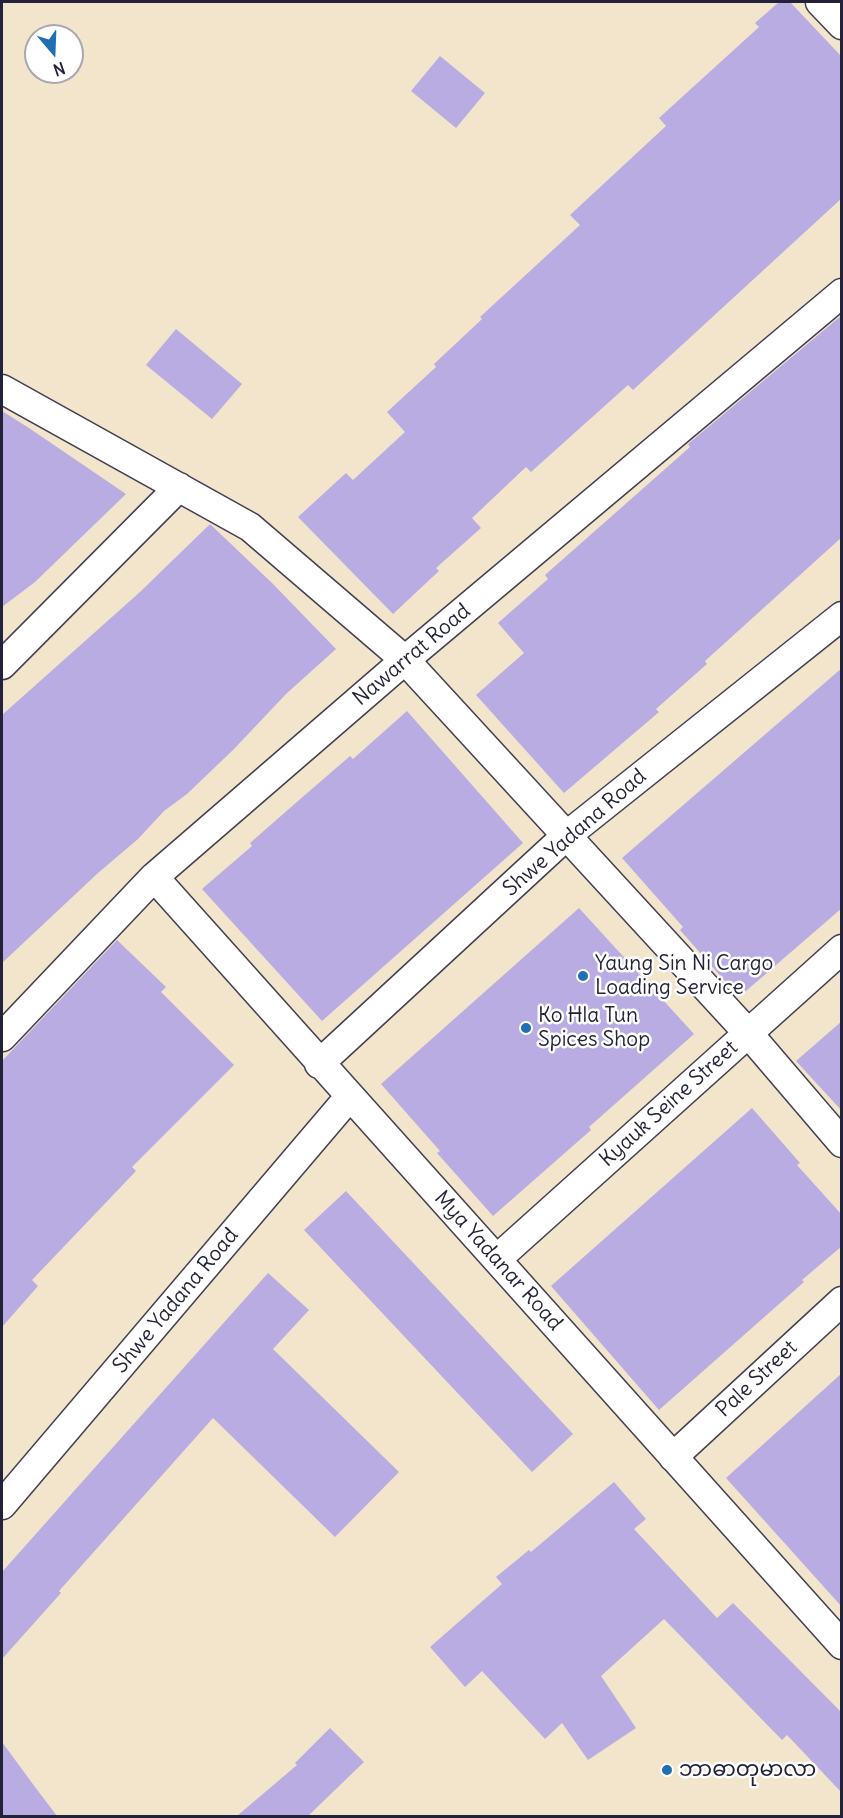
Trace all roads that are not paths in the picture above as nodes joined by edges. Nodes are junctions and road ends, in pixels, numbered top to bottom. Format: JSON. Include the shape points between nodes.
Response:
{"nodes":[{"id":1,"x":820,"y":2,"type":"edge"},
{"id":2,"x":842,"y":25,"type":"edge"},
{"id":3,"x":842,"y":293,"type":"edge"},
{"id":4,"x":2,"y":389,"type":"edge"},
{"id":5,"x":179,"y":487,"type":"junction"},
{"id":6,"x":842,"y":616,"type":"edge"},
{"id":7,"x":405,"y":660,"type":"junction"},
{"id":8,"x":2,"y":665,"type":"edge"},
{"id":9,"x":566,"y":836,"type":"junction"},
{"id":10,"x":154,"y":877,"type":"junction"},
{"id":11,"x":842,"y":950,"type":"edge"},
{"id":12,"x":748,"y":1033,"type":"junction"},
{"id":13,"x":2,"y":1037,"type":"edge"},
{"id":14,"x":319,"y":1064,"type":"junction"},
{"id":15,"x":350,"y":1096,"type":"junction"},
{"id":16,"x":842,"y":1143,"type":"edge"},
{"id":17,"x":497,"y":1259,"type":"junction"},
{"id":18,"x":842,"y":1301,"type":"edge"},
{"id":19,"x":673,"y":1457,"type":"junction"},
{"id":20,"x":2,"y":1505,"type":"edge"},
{"id":21,"x":842,"y":1645,"type":"edge"}],
"edges":[{"from":1,"to":2,"type":"street"},
{"from":3,"to":7,"type":"street","name":"Nawarrat Road"},
{"from":4,"to":5,"type":"street"},
{"from":5,"to":7,"type":"street","via":[[250,527]]},
{"from":5,"to":8,"type":"street"},
{"from":6,"to":9,"type":"street","name":"Shwe Yadana Road"},
{"from":7,"to":9,"type":"street"},
{"from":7,"to":10,"type":"street","name":"Nawarrat Road"},
{"from":9,"to":12,"type":"street"},
{"from":9,"to":14,"type":"street","name":"Shwe Yadana Road"},
{"from":10,"to":13,"type":"street","name":"Nawarrat Road"},
{"from":10,"to":14,"type":"street","name":"Mya Yadanar Road"},
{"from":11,"to":12,"type":"street","name":"Kyauk Seine Street"},
{"from":12,"to":16,"type":"street"},
{"from":12,"to":17,"type":"street","name":"Kyauk Seine Street"},
{"from":14,"to":15,"type":"street","name":"Mya Yadanar Road"},
{"from":15,"to":17,"type":"street","name":"Mya Yadanar Road"},
{"from":15,"to":20,"type":"street","name":"Shwe Yadana Road"},
{"from":17,"to":19,"type":"street","name":"Mya Yadanar Road"},
{"from":18,"to":19,"type":"street","name":"Pale Street"},
{"from":19,"to":21,"type":"street","name":"Mya Yadanar Road"}]}
